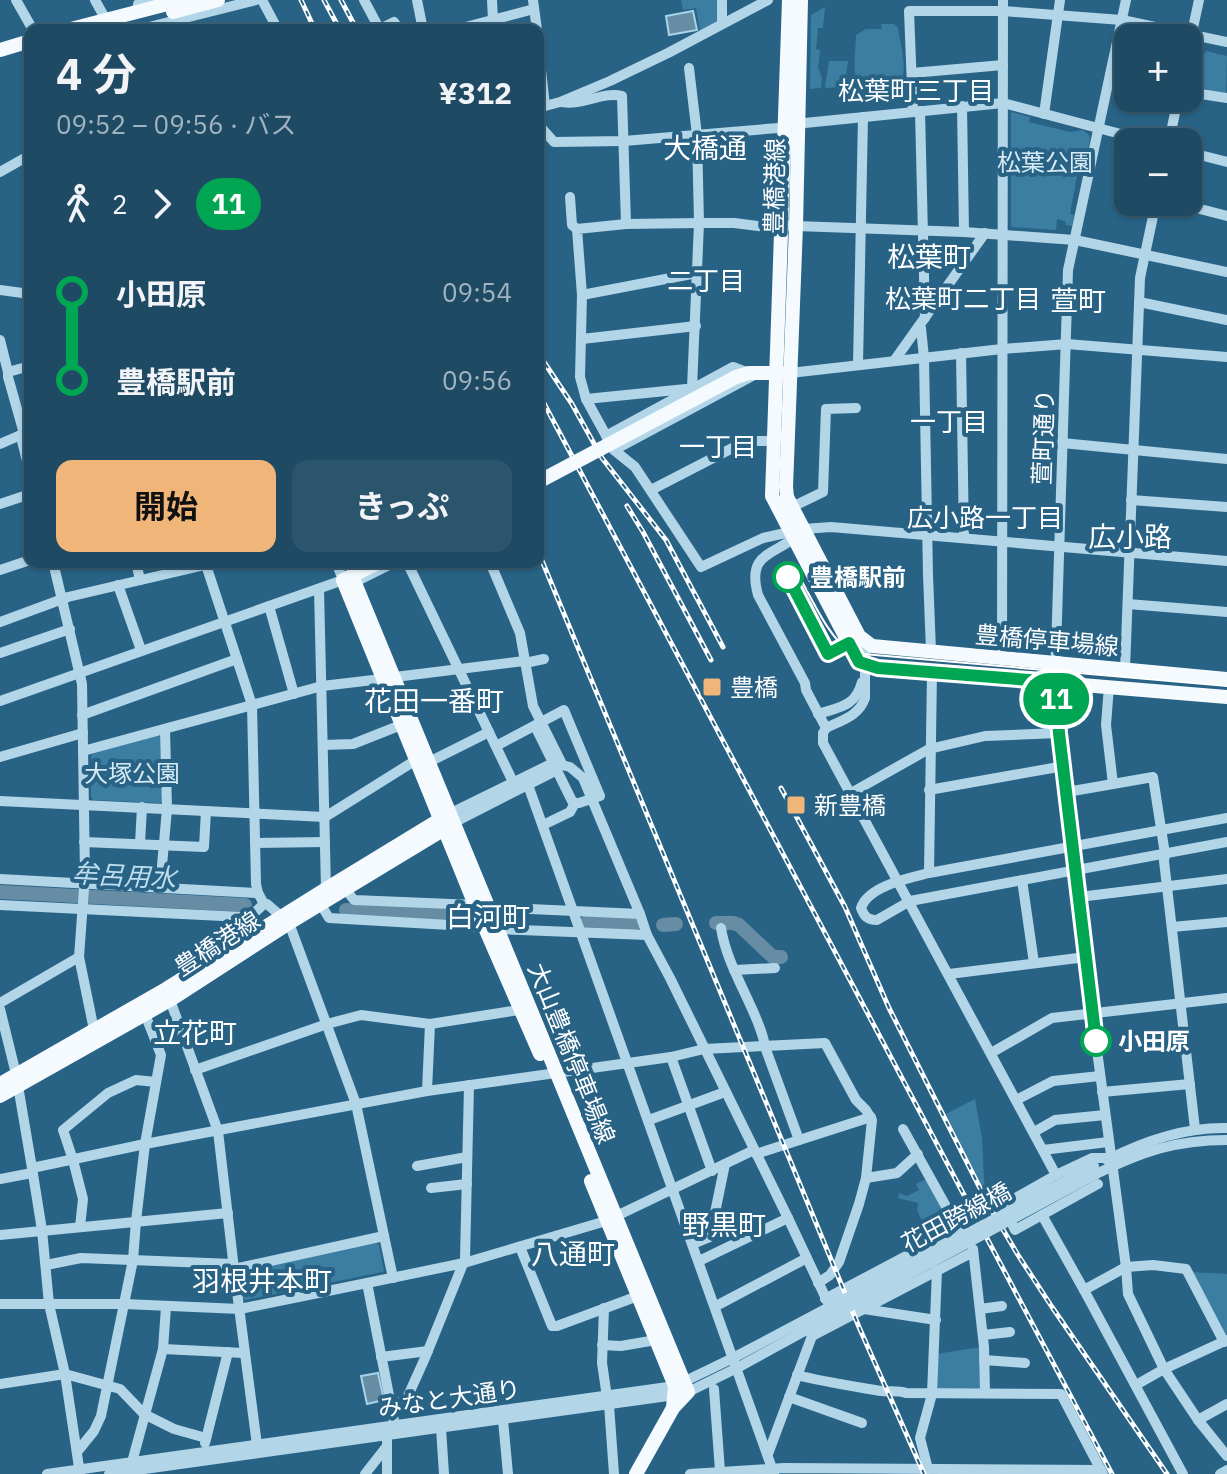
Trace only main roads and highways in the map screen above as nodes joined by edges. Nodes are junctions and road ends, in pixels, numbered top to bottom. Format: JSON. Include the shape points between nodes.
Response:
{"nodes":[{"id":1,"x":183,"y":0,"type":"edge"},
{"id":2,"x":218,"y":0,"type":"edge"},
{"id":3,"x":789,"y":0,"type":"edge"},
{"id":4,"x":801,"y":0,"type":"edge"},
{"id":5,"x":139,"y":23,"type":"edge"},
{"id":6,"x":24,"y":43,"type":"edge"},
{"id":7,"x":0,"y":50,"type":"edge"},
{"id":8,"x":24,"y":53,"type":"edge"},
{"id":9,"x":0,"y":59,"type":"edge"},
{"id":10,"x":791,"y":124,"type":"junction"},
{"id":11,"x":783,"y":373,"type":"junction"},
{"id":12,"x":544,"y":479,"type":"edge"},
{"id":13,"x":796,"y":533,"type":"junction"},
{"id":14,"x":349,"y":574,"type":"edge"},
{"id":15,"x":389,"y":678,"type":"junction"},
{"id":16,"x":1227,"y":679,"type":"edge"},
{"id":17,"x":1227,"y":697,"type":"edge"},
{"id":18,"x":422,"y":761,"type":"junction"},
{"id":19,"x":448,"y":821,"type":"junction"},
{"id":20,"x":487,"y":918,"type":"junction"},
{"id":21,"x":286,"y":920,"type":"junction"},
{"id":22,"x":552,"y":1073,"type":"junction"},
{"id":23,"x":17,"y":1080,"type":"junction"},
{"id":24,"x":0,"y":1084,"type":"edge"},
{"id":25,"x":0,"y":1096,"type":"edge"},
{"id":26,"x":610,"y":1218,"type":"junction"},
{"id":27,"x":679,"y":1393,"type":"junction"},
{"id":28,"x":636,"y":1474,"type":"edge"}],
"edges":[{"from":1,"to":5,"type":"main road"},
{"from":2,"to":5,"type":"main road"},
{"from":3,"to":10,"type":"main road","name":"豊橋港線"},
{"from":4,"to":10,"type":"main road","name":"豊橋港線"},
{"from":6,"to":7,"type":"main road"},
{"from":8,"to":9,"type":"main road"},
{"from":10,"to":11,"type":"main road","name":"豊橋港線"},
{"from":11,"to":12,"type":"main road","bridge":true,"via":[[748,374]]},
{"from":11,"to":13,"type":"main road","via":[[786,487]]},
{"from":11,"to":13,"type":"main road","via":[[772,496]]},
{"from":13,"to":16,"type":"main road","name":"豊橋停車場線","via":[[859,636],[872,646]]},
{"from":13,"to":17,"type":"main road","name":"豊橋停車場線","via":[[864,664]]},
{"from":14,"to":15,"type":"main road","name":"大山豊橋停車場線"},
{"from":15,"to":18,"type":"main road","name":"大山豊橋停車場線"},
{"from":15,"to":18,"type":"main road","name":"大山豊橋停車場線","via":[[401,725]]},
{"from":18,"to":19,"type":"main road","name":"大山豊橋停車場線"},
{"from":19,"to":20,"type":"main road","name":"大山豊橋停車場線"},
{"from":19,"to":21,"type":"main road","name":"豊橋港線","via":[[326,889]]},
{"from":19,"to":21,"type":"main road","name":"豊橋港線","via":[[346,890]]},
{"from":20,"to":22,"type":"main road","name":"大山豊橋停車場線"},
{"from":20,"to":22,"type":"main road","name":"大山豊橋停車場線","via":[[519,1010]]},
{"from":21,"to":23,"type":"main road","name":"豊橋港線"},
{"from":21,"to":23,"type":"main road","name":"豊橋港線","via":[[170,1000]]},
{"from":22,"to":26,"type":"main road","name":"大山豊橋停車場線"},
{"from":23,"to":24,"type":"main road","name":"豊橋港線"},
{"from":23,"to":25,"type":"main road","name":"豊橋港線"},
{"from":26,"to":27,"type":"main road","name":"大山豊橋停車場線"},
{"from":26,"to":27,"type":"main road","name":"大山豊橋停車場線"},
{"from":27,"to":28,"type":"main road"}]}
